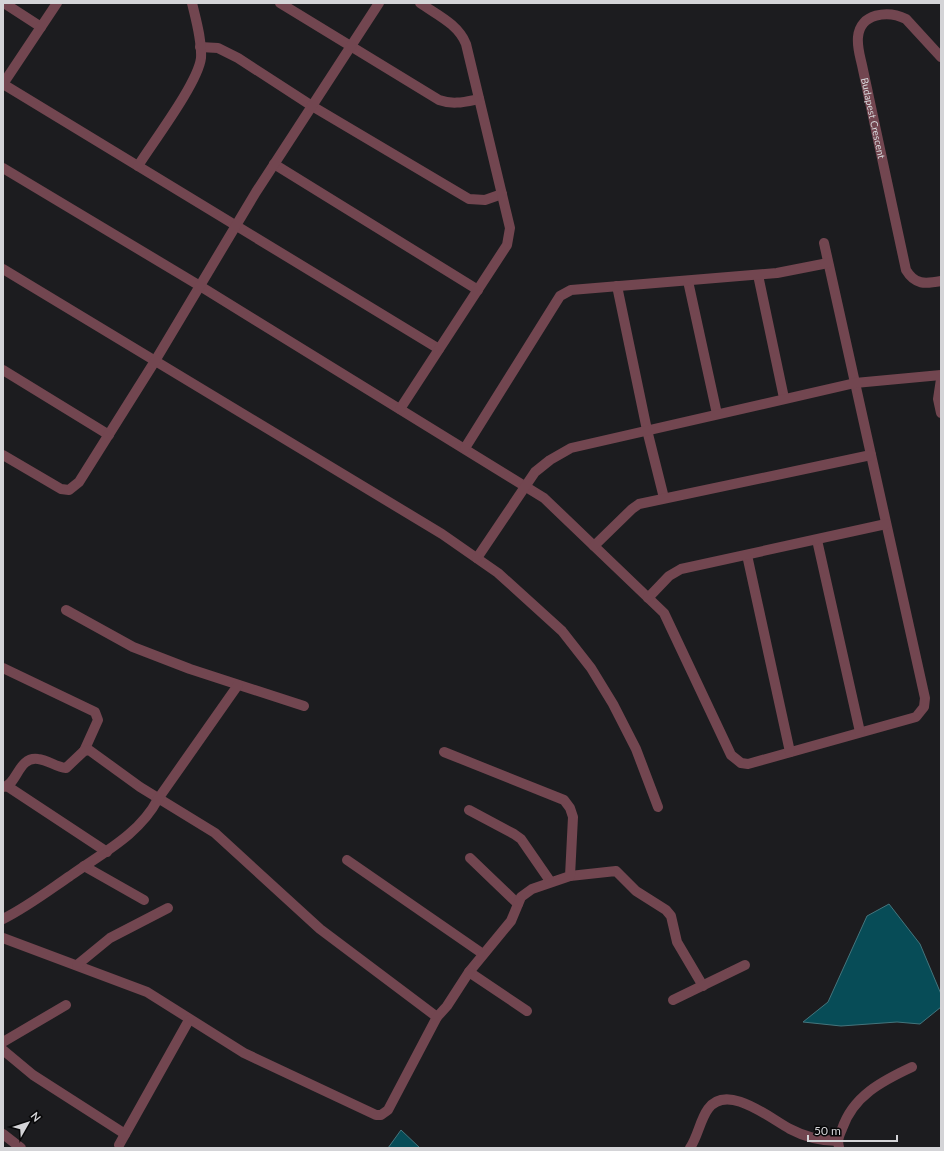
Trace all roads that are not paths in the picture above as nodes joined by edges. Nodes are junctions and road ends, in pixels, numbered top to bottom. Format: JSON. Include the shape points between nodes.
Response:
{"nodes":[{"id":1,"x":4,"y":3,"type":"edge"},
{"id":2,"x":57,"y":3,"type":"edge"},
{"id":3,"x":192,"y":3,"type":"edge"},
{"id":4,"x":280,"y":3,"type":"edge"},
{"id":5,"x":379,"y":3,"type":"edge"},
{"id":6,"x":420,"y":3,"type":"edge"},
{"id":7,"x":41,"y":26,"type":"junction"},
{"id":8,"x":200,"y":47,"type":"junction"},
{"id":9,"x":350,"y":47,"type":"junction"},
{"id":10,"x":941,"y":57,"type":"edge"},
{"id":11,"x":3,"y":84,"type":"edge"},
{"id":12,"x":479,"y":99,"type":"junction"},
{"id":13,"x":312,"y":106,"type":"junction"},
{"id":14,"x":274,"y":164,"type":"junction"},
{"id":15,"x":138,"y":166,"type":"junction"},
{"id":16,"x":3,"y":168,"type":"edge"},
{"id":17,"x":502,"y":194,"type":"junction"},
{"id":18,"x":236,"y":226,"type":"junction"},
{"id":19,"x":824,"y":243,"type":"dead end"},
{"id":20,"x":828,"y":264,"type":"junction"},
{"id":21,"x":3,"y":269,"type":"edge"},
{"id":22,"x":758,"y":275,"type":"junction"},
{"id":23,"x":688,"y":280,"type":"junction"},
{"id":24,"x":941,"y":281,"type":"edge"},
{"id":25,"x":200,"y":286,"type":"junction"},
{"id":26,"x":617,"y":286,"type":"junction"},
{"id":27,"x":478,"y":290,"type":"junction"},
{"id":28,"x":439,"y":349,"type":"junction"},
{"id":29,"x":155,"y":361,"type":"junction"},
{"id":30,"x":3,"y":370,"type":"edge"},
{"id":31,"x":941,"y":375,"type":"edge"},
{"id":32,"x":941,"y":379,"type":"edge"},
{"id":33,"x":855,"y":383,"type":"junction"},
{"id":34,"x":784,"y":398,"type":"junction"},
{"id":35,"x":400,"y":409,"type":"junction"},
{"id":36,"x":941,"y":413,"type":"edge"},
{"id":37,"x":717,"y":414,"type":"junction"},
{"id":38,"x":647,"y":430,"type":"junction"},
{"id":39,"x":109,"y":435,"type":"junction"},
{"id":40,"x":465,"y":448,"type":"junction"},
{"id":41,"x":3,"y":455,"type":"edge"},
{"id":42,"x":871,"y":455,"type":"junction"},
{"id":43,"x":525,"y":485,"type":"junction"},
{"id":44,"x":664,"y":498,"type":"junction"},
{"id":45,"x":886,"y":524,"type":"junction"},
{"id":46,"x":817,"y":540,"type":"junction"},
{"id":47,"x":594,"y":546,"type":"junction"},
{"id":48,"x":747,"y":555,"type":"junction"},
{"id":49,"x":477,"y":558,"type":"junction"},
{"id":50,"x":648,"y":598,"type":"junction"},
{"id":51,"x":66,"y":610,"type":"dead end"},
{"id":52,"x":3,"y":668,"type":"edge"},
{"id":53,"x":238,"y":685,"type":"junction"},
{"id":54,"x":304,"y":706,"type":"dead end"},
{"id":55,"x":860,"y":732,"type":"junction"},
{"id":56,"x":84,"y":751,"type":"junction"},
{"id":57,"x":444,"y":752,"type":"dead end"},
{"id":58,"x":790,"y":752,"type":"junction"},
{"id":59,"x":5,"y":787,"type":"edge"},
{"id":60,"x":158,"y":798,"type":"junction"},
{"id":61,"x":658,"y":807,"type":"dead end"},
{"id":62,"x":469,"y":810,"type":"dead end"},
{"id":63,"x":107,"y":852,"type":"junction"},
{"id":64,"x":470,"y":858,"type":"dead end"},
{"id":65,"x":347,"y":860,"type":"dead end"},
{"id":66,"x":84,"y":866,"type":"junction"},
{"id":67,"x":570,"y":876,"type":"junction"},
{"id":68,"x":550,"y":881,"type":"junction"},
{"id":69,"x":144,"y":900,"type":"dead end"},
{"id":70,"x":518,"y":904,"type":"junction"},
{"id":71,"x":168,"y":908,"type":"dead end"},
{"id":72,"x":3,"y":919,"type":"edge"},
{"id":73,"x":3,"y":938,"type":"edge"},
{"id":74,"x":483,"y":954,"type":"junction"},
{"id":75,"x":77,"y":965,"type":"junction"},
{"id":76,"x":745,"y":965,"type":"dead end"},
{"id":77,"x":470,"y":972,"type":"junction"},
{"id":78,"x":703,"y":986,"type":"junction"},
{"id":79,"x":673,"y":1000,"type":"dead end"},
{"id":80,"x":66,"y":1005,"type":"dead end"},
{"id":81,"x":527,"y":1011,"type":"dead end"},
{"id":82,"x":437,"y":1017,"type":"junction"},
{"id":83,"x":189,"y":1020,"type":"junction"},
{"id":84,"x":3,"y":1042,"type":"edge"},
{"id":85,"x":3,"y":1050,"type":"edge"},
{"id":86,"x":912,"y":1067,"type":"dead end"},
{"id":87,"x":3,"y":1134,"type":"edge"},
{"id":88,"x":125,"y":1134,"type":"junction"},
{"id":89,"x":119,"y":1145,"type":"dead end"},
{"id":90,"x":838,"y":1145,"type":"edge"},
{"id":91,"x":21,"y":1148,"type":"edge"},
{"id":92,"x":690,"y":1148,"type":"edge"}],
"edges":[{"from":1,"to":7,"type":"street"},
{"from":2,"to":7,"type":"street"},
{"from":3,"to":8,"type":"street"},
{"from":4,"to":9,"type":"street"},
{"from":5,"to":9,"type":"street"},
{"from":6,"to":12,"type":"street","via":[[452,24],[463,38]]},
{"from":7,"to":11,"type":"street"},
{"from":8,"to":13,"type":"street","via":[[218,48],[238,58]]},
{"from":8,"to":15,"type":"street","via":[[201,57],[196,76]]},
{"from":9,"to":12,"type":"street","via":[[439,100],[457,104]]},
{"from":9,"to":13,"type":"street"},
{"from":10,"to":24,"type":"street","name":"Budapest Crescent","via":[[906,19],[899,16],[880,14],[862,24],[858,36],[862,65],[906,270],[920,283]]},
{"from":11,"to":15,"type":"street"},
{"from":12,"to":17,"type":"street"},
{"from":13,"to":14,"type":"street"},
{"from":13,"to":17,"type":"street","via":[[469,199],[485,200]]},
{"from":14,"to":18,"type":"street"},
{"from":14,"to":27,"type":"street"},
{"from":15,"to":18,"type":"street"},
{"from":16,"to":25,"type":"street"},
{"from":17,"to":27,"type":"street","via":[[510,236],[507,245]]},
{"from":18,"to":25,"type":"street"},
{"from":18,"to":28,"type":"street"},
{"from":19,"to":20,"type":"street"},
{"from":20,"to":22,"type":"street","via":[[778,274]]},
{"from":20,"to":33,"type":"street"},
{"from":21,"to":29,"type":"street"},
{"from":22,"to":23,"type":"street"},
{"from":22,"to":34,"type":"street"},
{"from":23,"to":26,"type":"street"},
{"from":23,"to":37,"type":"street"},
{"from":25,"to":29,"type":"street"},
{"from":25,"to":35,"type":"street"},
{"from":26,"to":38,"type":"street"},
{"from":26,"to":40,"type":"street","via":[[571,290],[560,296]]},
{"from":27,"to":28,"type":"street"},
{"from":28,"to":35,"type":"street"},
{"from":29,"to":39,"type":"street"},
{"from":29,"to":49,"type":"street","via":[[442,534]]},
{"from":30,"to":39,"type":"street"},
{"from":31,"to":33,"type":"street"},
{"from":32,"to":36,"type":"street","via":[[938,399]]},
{"from":33,"to":34,"type":"street"},
{"from":33,"to":42,"type":"street"},
{"from":34,"to":37,"type":"street"},
{"from":35,"to":40,"type":"street"},
{"from":37,"to":38,"type":"street"},
{"from":38,"to":43,"type":"street","via":[[571,448],[535,472]]},
{"from":38,"to":44,"type":"street"},
{"from":39,"to":41,"type":"street","via":[[79,482],[69,490],[61,490]]},
{"from":40,"to":43,"type":"street"},
{"from":42,"to":44,"type":"street"},
{"from":42,"to":45,"type":"street"},
{"from":43,"to":47,"type":"street","via":[[544,498]]},
{"from":43,"to":49,"type":"street"},
{"from":44,"to":47,"type":"street","via":[[639,504]]},
{"from":45,"to":46,"type":"street"},
{"from":45,"to":55,"type":"street","via":[[924,707],[916,717]]},
{"from":46,"to":48,"type":"street"},
{"from":46,"to":55,"type":"street"},
{"from":47,"to":50,"type":"street"},
{"from":48,"to":50,"type":"street","via":[[681,569],[669,576]]},
{"from":48,"to":58,"type":"street"},
{"from":49,"to":61,"type":"street","via":[[521,593],[562,631],[591,668],[636,749]]},
{"from":50,"to":58,"type":"street","via":[[664,613],[735,760],[748,764]]},
{"from":51,"to":53,"type":"street","via":[[133,647]]},
{"from":52,"to":56,"type":"street","via":[[95,712],[98,720]]},
{"from":53,"to":54,"type":"street"},
{"from":53,"to":60,"type":"street"},
{"from":55,"to":58,"type":"street"},
{"from":56,"to":59,"type":"street","via":[[66,768],[39,759],[30,761],[21,767]]},
{"from":56,"to":60,"type":"street","via":[[89,750],[96,754]]},
{"from":57,"to":67,"type":"street","via":[[564,800],[573,817]]},
{"from":59,"to":63,"type":"street"},
{"from":60,"to":63,"type":"street","via":[[150,813],[135,829]]},
{"from":60,"to":82,"type":"street","via":[[215,833],[320,929]]},
{"from":62,"to":68,"type":"street","via":[[521,839]]},
{"from":63,"to":66,"type":"street"},
{"from":64,"to":70,"type":"street"},
{"from":65,"to":74,"type":"street"},
{"from":66,"to":69,"type":"street"},
{"from":66,"to":72,"type":"street","via":[[39,898]]},
{"from":67,"to":68,"type":"street"},
{"from":67,"to":78,"type":"street","via":[[616,870],[636,891],[666,910],[671,916],[676,942]]},
{"from":68,"to":70,"type":"street","via":[[525,892]]},
{"from":70,"to":74,"type":"street","via":[[511,921]]},
{"from":71,"to":75,"type":"street","via":[[110,938]]},
{"from":73,"to":75,"type":"street"},
{"from":74,"to":77,"type":"street"},
{"from":75,"to":83,"type":"street","via":[[147,992]]},
{"from":76,"to":78,"type":"street"},
{"from":77,"to":81,"type":"street"},
{"from":77,"to":82,"type":"street"},
{"from":78,"to":79,"type":"street"},
{"from":80,"to":84,"type":"street"},
{"from":82,"to":83,"type":"street","via":[[388,1110],[381,1115],[376,1115],[258,1060]]},
{"from":83,"to":88,"type":"street"},
{"from":85,"to":88,"type":"street","via":[[33,1075]]},
{"from":86,"to":90,"type":"street","via":[[870,1089],[855,1104],[845,1119]]},
{"from":87,"to":91,"type":"street"},
{"from":88,"to":89,"type":"street"},
{"from":90,"to":92,"type":"street","via":[[791,1129],[738,1100],[722,1099],[709,1108]]}]}
